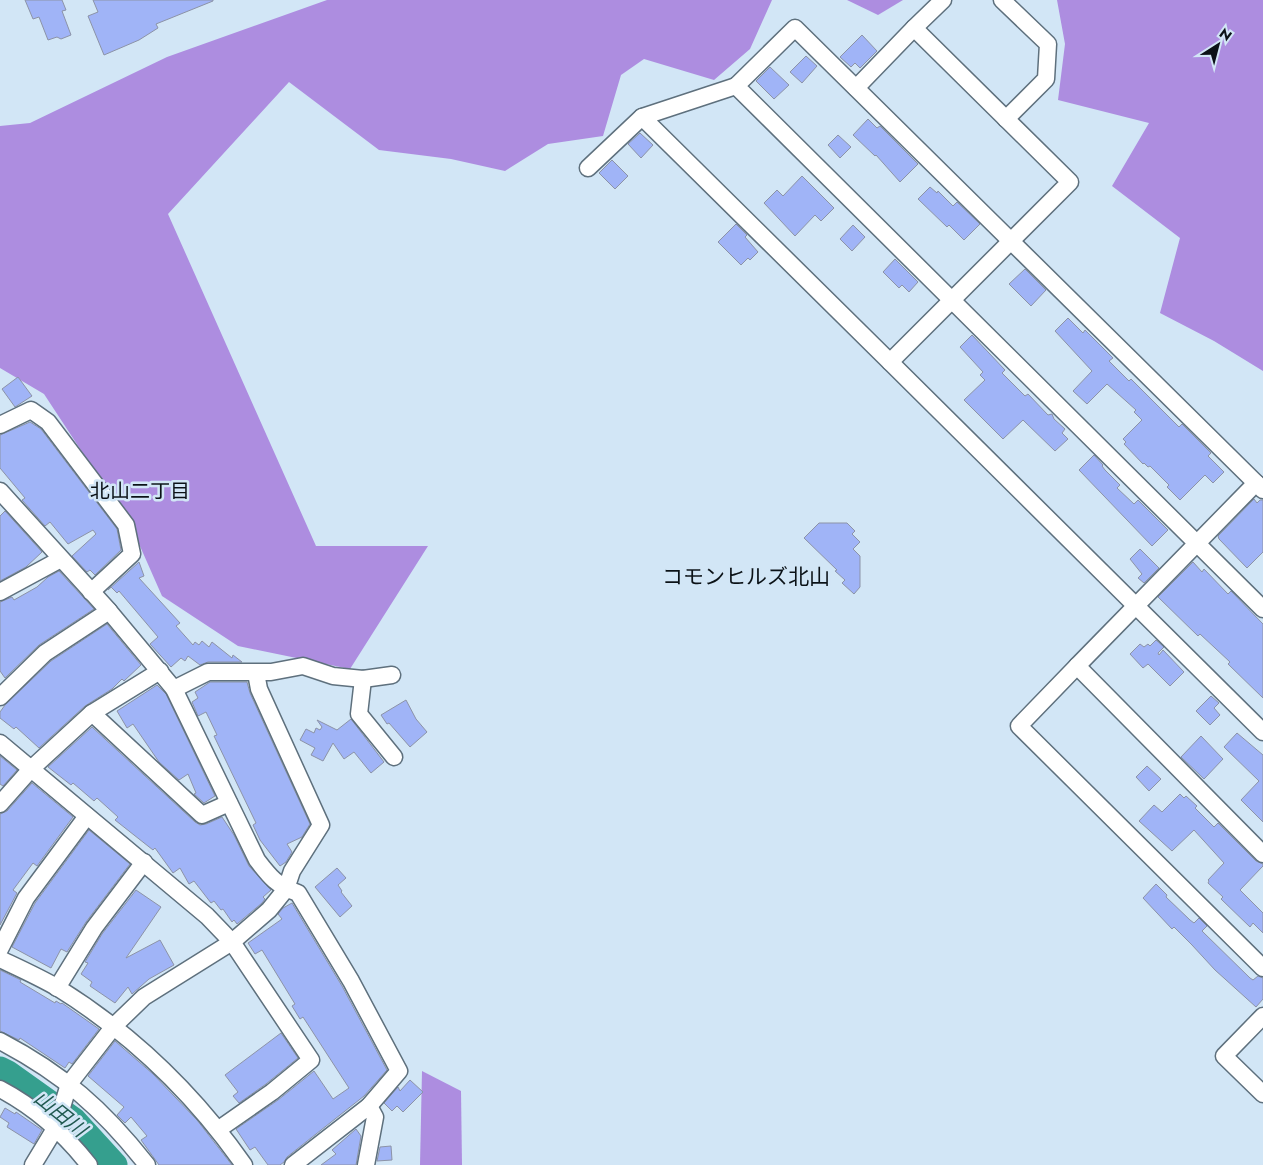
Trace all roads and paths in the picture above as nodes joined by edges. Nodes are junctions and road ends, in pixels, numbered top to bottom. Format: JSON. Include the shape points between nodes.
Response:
{"nodes":[{"id":1,"x":943,"y":0,"type":"edge"},
{"id":2,"x":1002,"y":0,"type":"edge"},
{"id":3,"x":914,"y":28,"type":"junction"},
{"id":4,"x":736,"y":86,"type":"junction"},
{"id":5,"x":856,"y":88,"type":"junction"},
{"id":6,"x":642,"y":117,"type":"junction"},
{"id":7,"x":1006,"y":118,"type":"junction"},
{"id":8,"x":588,"y":168,"type":"dead end"},
{"id":9,"x":1012,"y":242,"type":"junction"},
{"id":10,"x":952,"y":301,"type":"junction"},
{"id":11,"x":890,"y":362,"type":"junction"},
{"id":12,"x":0,"y":425,"type":"edge"},
{"id":13,"x":1260,"y":486,"type":"edge"},
{"id":14,"x":3,"y":499,"type":"edge"},
{"id":15,"x":1197,"y":544,"type":"junction"},
{"id":16,"x":61,"y":559,"type":"junction"},
{"id":17,"x":0,"y":592,"type":"edge"},
{"id":18,"x":91,"y":592,"type":"junction"},
{"id":19,"x":1135,"y":607,"type":"junction"},
{"id":20,"x":1263,"y":609,"type":"edge"},
{"id":21,"x":109,"y":611,"type":"junction"},
{"id":22,"x":1077,"y":666,"type":"junction"},
{"id":23,"x":160,"y":671,"type":"junction"},
{"id":24,"x":256,"y":673,"type":"junction"},
{"id":25,"x":392,"y":675,"type":"dead end"},
{"id":26,"x":363,"y":679,"type":"junction"},
{"id":27,"x":174,"y":689,"type":"junction"},
{"id":28,"x":0,"y":697,"type":"edge"},
{"id":29,"x":92,"y":713,"type":"junction"},
{"id":30,"x":1263,"y":732,"type":"edge"},
{"id":31,"x":0,"y":743,"type":"edge"},
{"id":32,"x":394,"y":757,"type":"dead end"},
{"id":33,"x":31,"y":769,"type":"junction"},
{"id":34,"x":229,"y":803,"type":"junction"},
{"id":35,"x":0,"y":804,"type":"edge"},
{"id":36,"x":87,"y":816,"type":"junction"},
{"id":37,"x":1263,"y":854,"type":"edge"},
{"id":38,"x":144,"y":862,"type":"junction"},
{"id":39,"x":286,"y":889,"type":"junction"},
{"id":40,"x":232,"y":942,"type":"junction"},
{"id":41,"x":0,"y":948,"type":"edge"},
{"id":42,"x":0,"y":959,"type":"edge"},
{"id":43,"x":1263,"y":968,"type":"edge"},
{"id":44,"x":57,"y":988,"type":"junction"},
{"id":45,"x":1263,"y":1016,"type":"edge"},
{"id":46,"x":114,"y":1026,"type":"junction"},
{"id":47,"x":0,"y":1041,"type":"edge"},
{"id":48,"x":0,"y":1089,"type":"edge"},
{"id":49,"x":67,"y":1089,"type":"junction"},
{"id":50,"x":1263,"y":1094,"type":"edge"},
{"id":51,"x":369,"y":1106,"type":"junction"},
{"id":52,"x":57,"y":1123,"type":"junction"},
{"id":53,"x":219,"y":1129,"type":"junction"},
{"id":54,"x":33,"y":1165,"type":"edge"},
{"id":55,"x":89,"y":1165,"type":"edge"},
{"id":56,"x":147,"y":1165,"type":"edge"},
{"id":57,"x":244,"y":1165,"type":"edge"},
{"id":58,"x":293,"y":1165,"type":"edge"},
{"id":59,"x":366,"y":1165,"type":"edge"}],
"edges":[{"from":1,"to":3,"type":"street"},
{"from":2,"to":7,"type":"street","via":[[1048,44],[1046,79]]},
{"from":3,"to":5,"type":"street"},
{"from":3,"to":7,"type":"street"},
{"from":4,"to":5,"type":"street","via":[[795,28]]},
{"from":4,"to":6,"type":"street"},
{"from":4,"to":10,"type":"street"},
{"from":5,"to":9,"type":"street"},
{"from":6,"to":8,"type":"street"},
{"from":6,"to":11,"type":"street"},
{"from":7,"to":9,"type":"street","via":[[1070,182]]},
{"from":9,"to":10,"type":"street"},
{"from":9,"to":13,"type":"street"},
{"from":10,"to":11,"type":"street"},
{"from":10,"to":15,"type":"street"},
{"from":11,"to":19,"type":"street"},
{"from":12,"to":18,"type":"street","via":[[31,410],[48,422],[126,524],[132,554]]},
{"from":13,"to":15,"type":"street"},
{"from":14,"to":16,"type":"street"},
{"from":15,"to":19,"type":"street"},
{"from":15,"to":20,"type":"street"},
{"from":16,"to":17,"type":"street"},
{"from":16,"to":18,"type":"street"},
{"from":18,"to":21,"type":"street"},
{"from":19,"to":22,"type":"street"},
{"from":19,"to":30,"type":"street"},
{"from":21,"to":23,"type":"street"},
{"from":21,"to":28,"type":"street","via":[[45,653]]},
{"from":22,"to":37,"type":"street"},
{"from":22,"to":43,"type":"street","via":[[1019,726]]},
{"from":23,"to":27,"type":"street"},
{"from":23,"to":29,"type":"street"},
{"from":24,"to":26,"type":"street","via":[[303,666],[333,676]]},
{"from":24,"to":27,"type":"street","via":[[208,672]]},
{"from":24,"to":39,"type":"street","via":[[259,689],[321,825],[292,872]]},
{"from":25,"to":26,"type":"street"},
{"from":26,"to":32,"type":"street","via":[[359,714]]},
{"from":27,"to":34,"type":"street"},
{"from":29,"to":33,"type":"street"},
{"from":29,"to":34,"type":"street","via":[[202,815]]},
{"from":31,"to":33,"type":"street"},
{"from":33,"to":35,"type":"street"},
{"from":33,"to":36,"type":"street"},
{"from":34,"to":39,"type":"street","via":[[257,860],[274,881]]},
{"from":36,"to":38,"type":"street"},
{"from":36,"to":41,"type":"street","via":[[26,898]]},
{"from":38,"to":40,"type":"street"},
{"from":38,"to":44,"type":"street","via":[[94,928]]},
{"from":39,"to":40,"type":"street","via":[[269,910]]},
{"from":39,"to":51,"type":"street","via":[[298,893],[303,901],[351,981],[398,1071]]},
{"from":40,"to":46,"type":"street","via":[[144,997]]},
{"from":40,"to":53,"type":"street","via":[[312,1060]]},
{"from":42,"to":44,"type":"street"},
{"from":44,"to":46,"type":"street"},
{"from":45,"to":50,"type":"street","via":[[1224,1056]]},
{"from":46,"to":49,"type":"street"},
{"from":46,"to":53,"type":"street","via":[[180,1086]]},
{"from":47,"to":49,"type":"street","via":[[31,1058]]},
{"from":48,"to":52,"type":"street"},
{"from":49,"to":52,"type":"street"},
{"from":49,"to":56,"type":"street","via":[[100,1111]]},
{"from":51,"to":58,"type":"street"},
{"from":51,"to":59,"type":"street","via":[[374,1117]]},
{"from":52,"to":54,"type":"street"},
{"from":52,"to":55,"type":"street"},
{"from":53,"to":57,"type":"street"}]}
